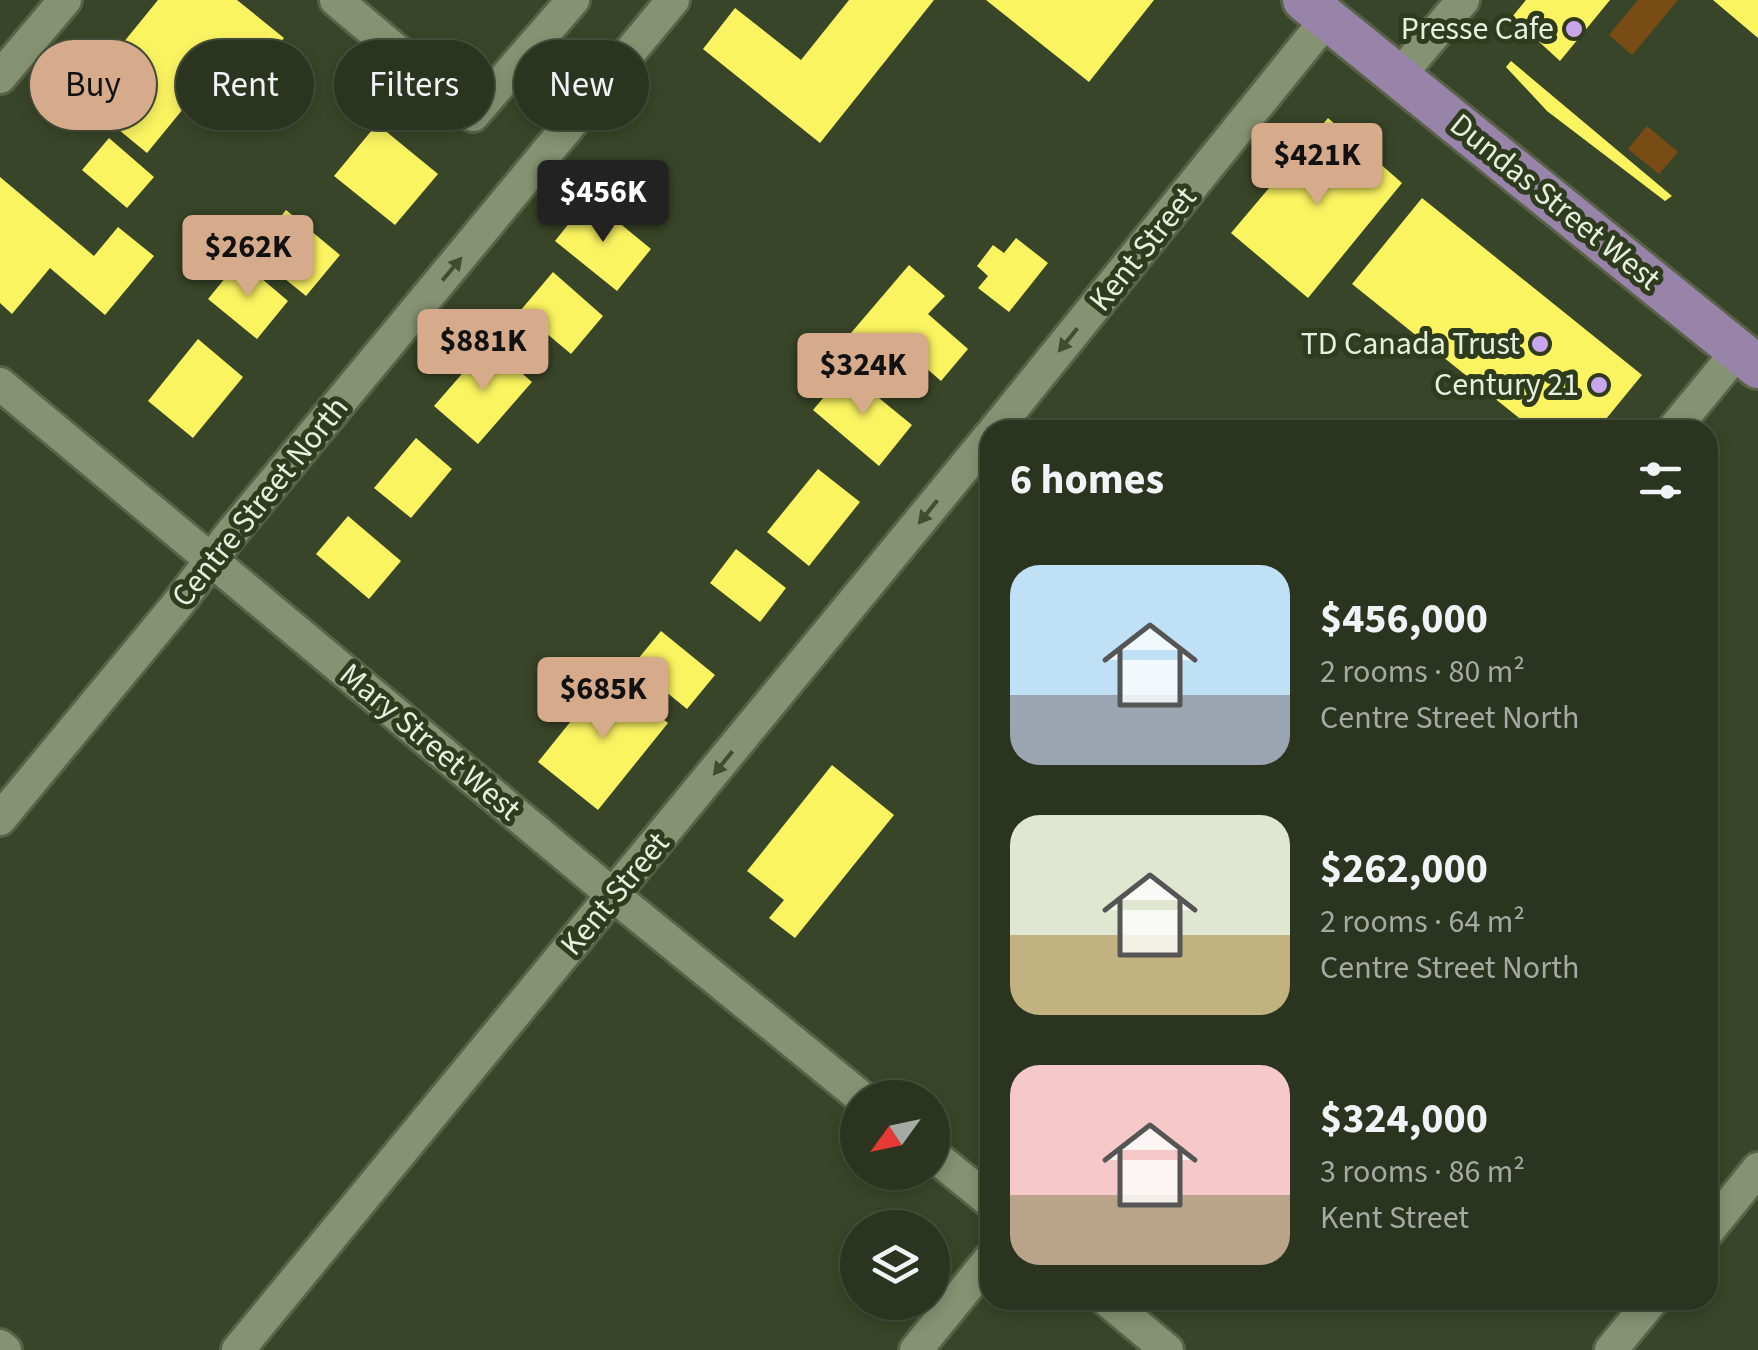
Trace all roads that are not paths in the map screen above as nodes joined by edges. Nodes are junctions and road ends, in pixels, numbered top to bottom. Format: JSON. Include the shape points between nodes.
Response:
{"nodes":[{"id":1,"x":65,"y":0,"type":"edge"},
{"id":2,"x":336,"y":0,"type":"edge"},
{"id":3,"x":573,"y":0,"type":"edge"},
{"id":4,"x":673,"y":0,"type":"edge"},
{"id":5,"x":1463,"y":0,"type":"edge"},
{"id":6,"x":1316,"y":10,"type":"edge"},
{"id":7,"x":1399,"y":76,"type":"junction"},
{"id":8,"x":0,"y":78,"type":"edge"},
{"id":9,"x":1752,"y":349,"type":"edge"},
{"id":10,"x":0,"y":384,"type":"edge"},
{"id":11,"x":1003,"y":420,"type":"edge"},
{"id":12,"x":1683,"y":420,"type":"edge"},
{"id":13,"x":980,"y":448,"type":"edge"},
{"id":14,"x":211,"y":559,"type":"junction"},
{"id":15,"x":0,"y":819,"type":"edge"},
{"id":16,"x":613,"y":895,"type":"junction"},
{"id":17,"x":840,"y":1080,"type":"edge"},
{"id":18,"x":950,"y":1169,"type":"edge"},
{"id":19,"x":1758,"y":1169,"type":"edge"},
{"id":20,"x":980,"y":1194,"type":"edge"},
{"id":21,"x":1718,"y":1219,"type":"edge"},
{"id":22,"x":980,"y":1271,"type":"edge"},
{"id":23,"x":1119,"y":1310,"type":"edge"},
{"id":24,"x":1644,"y":1310,"type":"edge"},
{"id":25,"x":238,"y":1350,"type":"edge"},
{"id":26,"x":916,"y":1350,"type":"edge"},
{"id":27,"x":1167,"y":1350,"type":"edge"},
{"id":28,"x":1611,"y":1350,"type":"edge"}],
"edges":[{"from":1,"to":8,"type":"street"},
{"from":2,"to":3,"type":"street","via":[[473,115]]},
{"from":14,"to":4,"type":"street","name":"Centre Street North","one_way":true},
{"from":5,"to":7,"type":"street"},
{"from":6,"to":7,"type":"main road","name":"Dundas Street West"},
{"from":6,"to":11,"type":"street","name":"Kent Street","one_way":true},
{"from":7,"to":9,"type":"main road","name":"Dundas Street West"},
{"from":9,"to":12,"type":"street"},
{"from":10,"to":14,"type":"street","name":"Mary Street West"},
{"from":13,"to":16,"type":"street","name":"Kent Street","one_way":true},
{"from":14,"to":15,"type":"street","name":"Centre Street North"},
{"from":14,"to":16,"type":"street","name":"Mary Street West"},
{"from":16,"to":17,"type":"street","name":"Mary Street West"},
{"from":16,"to":25,"type":"street","name":"Kent Street"},
{"from":18,"to":20,"type":"street"},
{"from":19,"to":21,"type":"street"},
{"from":22,"to":26,"type":"street"},
{"from":23,"to":27,"type":"street"},
{"from":24,"to":28,"type":"street"}]}
